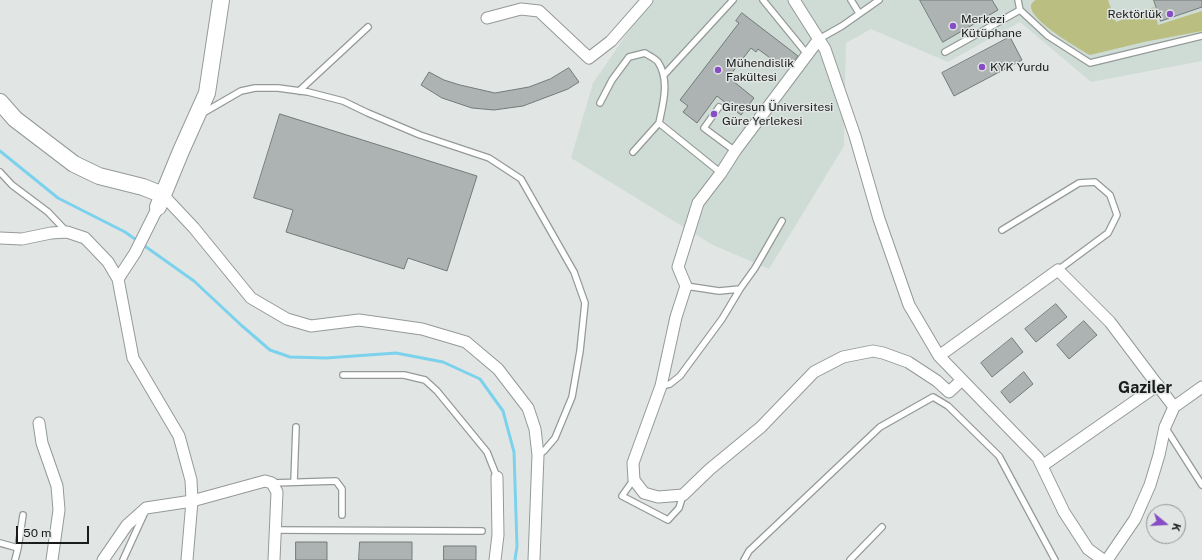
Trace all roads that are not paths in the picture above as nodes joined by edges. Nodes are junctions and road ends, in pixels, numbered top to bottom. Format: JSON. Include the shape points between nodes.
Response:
{"nodes":[{"id":1,"x":221,"y":0,"type":"edge"},
{"id":2,"x":647,"y":0,"type":"edge"},
{"id":3,"x":734,"y":0,"type":"edge"},
{"id":4,"x":763,"y":0,"type":"edge"},
{"id":5,"x":794,"y":0,"type":"edge"},
{"id":6,"x":851,"y":0,"type":"edge"},
{"id":7,"x":879,"y":0,"type":"edge"},
{"id":8,"x":1018,"y":0,"type":"edge"},
{"id":9,"x":1020,"y":10,"type":"junction"},
{"id":10,"x":859,"y":13,"type":"junction"},
{"id":11,"x":487,"y":18,"type":"dead end"},
{"id":12,"x":368,"y":26,"type":"dead end"},
{"id":13,"x":1202,"y":36,"type":"edge"},
{"id":14,"x":818,"y":39,"type":"junction"},
{"id":15,"x":945,"y":52,"type":"dead end"},
{"id":16,"x":806,"y":54,"type":"junction"},
{"id":17,"x":664,"y":75,"type":"junction"},
{"id":18,"x":299,"y":91,"type":"junction"},
{"id":19,"x":0,"y":102,"type":"edge"},
{"id":20,"x":600,"y":103,"type":"dead end"},
{"id":21,"x":719,"y":106,"type":"dead end"},
{"id":22,"x":196,"y":117,"type":"junction"},
{"id":23,"x":659,"y":123,"type":"junction"},
{"id":24,"x":735,"y":151,"type":"junction"},
{"id":25,"x":633,"y":152,"type":"dead end"},
{"id":26,"x":0,"y":172,"type":"edge"},
{"id":27,"x":722,"y":173,"type":"junction"},
{"id":28,"x":160,"y":201,"type":"junction"},
{"id":29,"x":782,"y":221,"type":"dead end"},
{"id":30,"x":1002,"y":230,"type":"dead end"},
{"id":31,"x":66,"y":232,"type":"junction"},
{"id":32,"x":0,"y":238,"type":"edge"},
{"id":33,"x":1058,"y":270,"type":"junction"},
{"id":34,"x":118,"y":279,"type":"junction"},
{"id":35,"x":686,"y":286,"type":"junction"},
{"id":36,"x":740,"y":289,"type":"junction"},
{"id":37,"x":939,"y":356,"type":"junction"},
{"id":38,"x":343,"y":374,"type":"dead end"},
{"id":39,"x":962,"y":380,"type":"junction"},
{"id":40,"x":1158,"y":385,"type":"junction"},
{"id":41,"x":661,"y":386,"type":"junction"},
{"id":42,"x":1202,"y":387,"type":"edge"},
{"id":43,"x":1174,"y":407,"type":"junction"},
{"id":44,"x":39,"y":423,"type":"dead end"},
{"id":45,"x":296,"y":427,"type":"dead end"},
{"id":46,"x":1165,"y":427,"type":"junction"},
{"id":47,"x":538,"y":454,"type":"junction"},
{"id":48,"x":1042,"y":466,"type":"junction"},
{"id":49,"x":497,"y":477,"type":"joint"},
{"id":50,"x":634,"y":479,"type":"junction"},
{"id":51,"x":294,"y":482,"type":"junction"},
{"id":52,"x":272,"y":483,"type":"junction"},
{"id":53,"x":1202,"y":485,"type":"edge"},
{"id":54,"x":683,"y":495,"type":"junction"},
{"id":55,"x":192,"y":501,"type":"junction"},
{"id":56,"x":146,"y":508,"type":"junction"},
{"id":57,"x":23,"y":515,"type":"dead end"},
{"id":58,"x":342,"y":515,"type":"dead end"},
{"id":59,"x":882,"y":527,"type":"dead end"},
{"id":60,"x":275,"y":530,"type":"junction"},
{"id":61,"x":482,"y":530,"type":"dead end"},
{"id":62,"x":0,"y":542,"type":"edge"},
{"id":63,"x":18,"y":548,"type":"junction"},
{"id":64,"x":15,"y":560,"type":"edge"},
{"id":65,"x":52,"y":560,"type":"edge"},
{"id":66,"x":103,"y":560,"type":"edge"},
{"id":67,"x":123,"y":560,"type":"edge"},
{"id":68,"x":187,"y":560,"type":"edge"},
{"id":69,"x":274,"y":560,"type":"edge"},
{"id":70,"x":495,"y":560,"type":"edge"},
{"id":71,"x":534,"y":560,"type":"edge"},
{"id":72,"x":744,"y":560,"type":"edge"},
{"id":73,"x":850,"y":560,"type":"edge"},
{"id":74,"x":1055,"y":560,"type":"edge"},
{"id":75,"x":1103,"y":560,"type":"edge"},
{"id":76,"x":1107,"y":560,"type":"edge"}],
"edges":[{"from":1,"to":22,"type":"street","via":[[207,93]]},
{"from":2,"to":11,"type":"street","via":[[611,41],[589,58],[538,11],[521,9]]},
{"from":3,"to":17,"type":"lane"},
{"from":4,"to":16,"type":"lane"},
{"from":5,"to":14,"type":"street"},
{"from":6,"to":10,"type":"lane"},
{"from":7,"to":10,"type":"lane"},
{"from":8,"to":9,"type":"lane"},
{"from":9,"to":13,"type":"lane","via":[[1048,36],[1090,63]]},
{"from":9,"to":15,"type":"lane"},
{"from":10,"to":14,"type":"lane"},
{"from":12,"to":18,"type":"lane"},
{"from":14,"to":16,"type":"street"},
{"from":14,"to":37,"type":"street","via":[[825,48],[909,305]]},
{"from":16,"to":24,"type":"street"},
{"from":17,"to":20,"type":"lane","via":[[657,61],[645,53],[629,57],[612,80]]},
{"from":17,"to":23,"type":"lane","via":[[664,98]]},
{"from":18,"to":22,"type":"lane","via":[[255,88],[241,91]]},
{"from":18,"to":47,"type":"lane","via":[[343,101],[420,135],[489,158],[521,179],[574,272],[585,303],[572,397],[555,438]]},
{"from":19,"to":28,"type":"street","via":[[15,119],[74,164],[99,176],[143,187]]},
{"from":21,"to":24,"type":"lane","via":[[704,128]]},
{"from":22,"to":28,"type":"street"},
{"from":23,"to":25,"type":"lane"},
{"from":23,"to":27,"type":"lane"},
{"from":24,"to":27,"type":"street"},
{"from":26,"to":31,"type":"lane","via":[[12,185],[48,212]]},
{"from":27,"to":35,"type":"street","via":[[698,203],[678,267]]},
{"from":28,"to":34,"type":"street","via":[[135,253]]},
{"from":28,"to":47,"type":"street","via":[[194,228],[251,298],[287,320],[312,326],[359,320],[422,329],[466,342],[498,369],[528,408],[535,429]]},
{"from":29,"to":36,"type":"lane"},
{"from":30,"to":33,"type":"lane","via":[[1079,183],[1096,182],[1110,195],[1117,215],[1108,233]]},
{"from":31,"to":32,"type":"street","via":[[22,239]]},
{"from":31,"to":34,"type":"street","via":[[85,238],[108,262]]},
{"from":33,"to":37,"type":"street"},
{"from":33,"to":40,"type":"street","via":[[1110,322]]},
{"from":34,"to":55,"type":"street","via":[[133,358],[179,436],[191,480]]},
{"from":35,"to":36,"type":"lane","via":[[719,291]]},
{"from":35,"to":41,"type":"street","via":[[676,317]]},
{"from":36,"to":41,"type":"lane","via":[[722,319],[680,376],[670,384]]},
{"from":37,"to":39,"type":"street"},
{"from":38,"to":49,"type":"lane","via":[[404,375],[425,380],[487,452]]},
{"from":39,"to":48,"type":"street","via":[[1038,458]]},
{"from":39,"to":54,"type":"street","via":[[949,392],[908,362],[883,353],[873,351],[843,357],[814,372],[761,427]]},
{"from":40,"to":43,"type":"street"},
{"from":40,"to":48,"type":"street"},
{"from":41,"to":50,"type":"street","via":[[633,463]]},
{"from":42,"to":43,"type":"street"},
{"from":43,"to":46,"type":"street"},
{"from":44,"to":65,"type":"street","via":[[42,443],[57,486],[60,510]]},
{"from":45,"to":51,"type":"lane"},
{"from":46,"to":53,"type":"lane"},
{"from":46,"to":76,"type":"street","via":[[1152,477],[1135,519]]},
{"from":47,"to":71,"type":"street"},
{"from":48,"to":75,"type":"street","via":[[1064,512],[1088,549]]},
{"from":49,"to":70,"type":"street","via":[[498,535]]},
{"from":50,"to":54,"type":"street","via":[[644,493],[658,497]]},
{"from":50,"to":54,"type":"lane","via":[[622,496],[668,520],[679,508]]},
{"from":51,"to":52,"type":"lane"},
{"from":51,"to":58,"type":"lane","via":[[336,481],[342,489]]},
{"from":52,"to":55,"type":"street","via":[[265,481]]},
{"from":52,"to":60,"type":"street","via":[[277,492]]},
{"from":55,"to":56,"type":"street"},
{"from":55,"to":68,"type":"street"},
{"from":56,"to":66,"type":"street","via":[[127,525]]},
{"from":56,"to":67,"type":"lane"},
{"from":57,"to":63,"type":"lane"},
{"from":59,"to":73,"type":"lane"},
{"from":60,"to":61,"type":"lane"},
{"from":60,"to":69,"type":"street"},
{"from":62,"to":63,"type":"lane"},
{"from":63,"to":64,"type":"lane"},
{"from":72,"to":74,"type":"lane","via":[[749,551],[880,427],[932,397],[948,406],[999,456]]}]}
